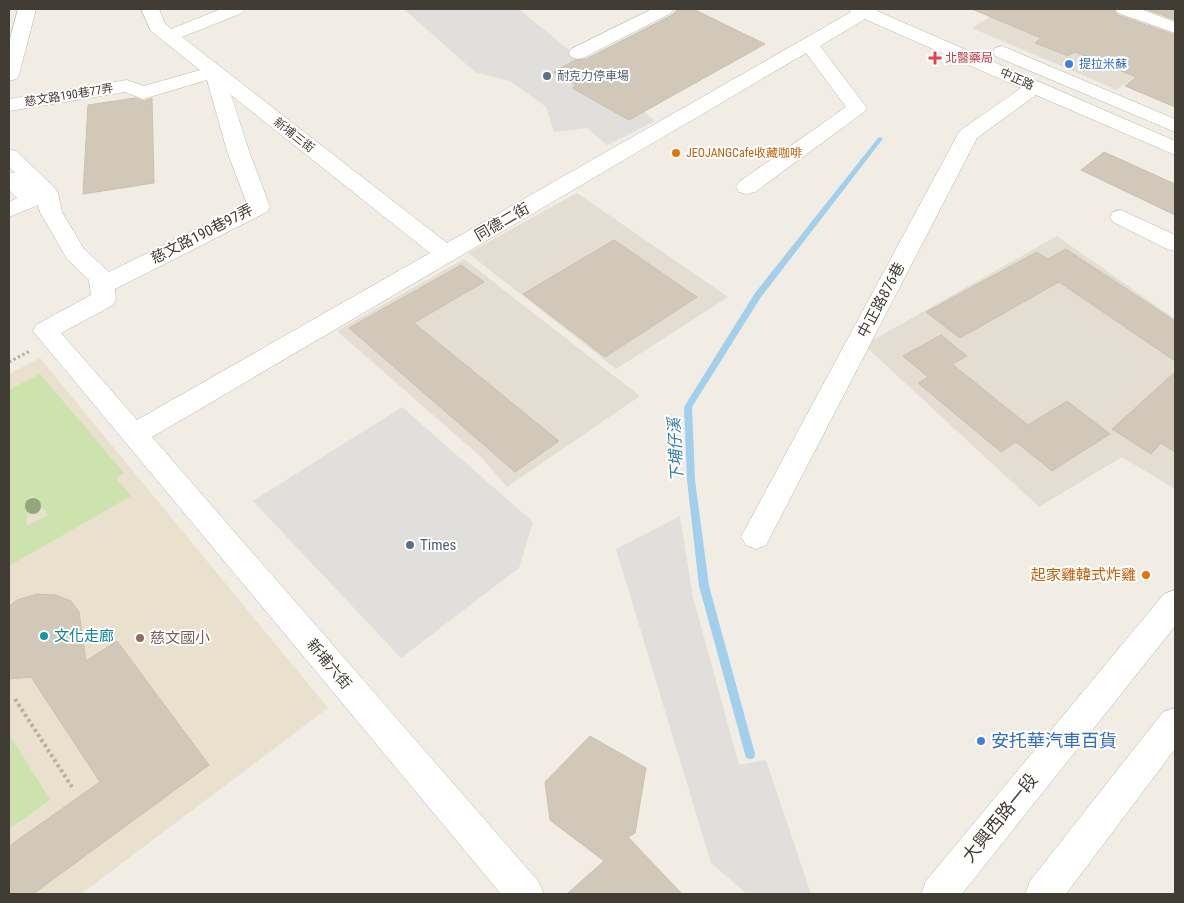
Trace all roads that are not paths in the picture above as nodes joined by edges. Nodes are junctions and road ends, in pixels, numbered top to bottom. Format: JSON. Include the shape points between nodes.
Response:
{"nodes":[{"id":1,"x":150,"y":9,"type":"edge"},
{"id":2,"x":236,"y":9,"type":"edge"},
{"id":3,"x":665,"y":9,"type":"edge"},
{"id":4,"x":1124,"y":9,"type":"edge"},
{"id":5,"x":863,"y":10,"type":"edge"},
{"id":6,"x":20,"y":17,"type":"edge"},
{"id":7,"x":1175,"y":28,"type":"edge"},
{"id":8,"x":169,"y":36,"type":"junction"},
{"id":9,"x":808,"y":43,"type":"junction"},
{"id":10,"x":983,"y":44,"type":"dead end"},
{"id":11,"x":578,"y":53,"type":"dead end"},
{"id":12,"x":214,"y":72,"type":"junction"},
{"id":13,"x":9,"y":75,"type":"edge"},
{"id":14,"x":1035,"y":87,"type":"junction"},
{"id":15,"x":9,"y":105,"type":"edge"},
{"id":16,"x":1175,"y":126,"type":"edge"},
{"id":17,"x":1175,"y":149,"type":"edge"},
{"id":18,"x":9,"y":155,"type":"edge"},
{"id":19,"x":9,"y":178,"type":"edge"},
{"id":20,"x":748,"y":187,"type":"dead end"},
{"id":21,"x":9,"y":210,"type":"edge"},
{"id":22,"x":1121,"y":217,"type":"dead end"},
{"id":23,"x":1175,"y":244,"type":"edge"},
{"id":24,"x":446,"y":254,"type":"junction"},
{"id":25,"x":102,"y":285,"type":"junction"},
{"id":26,"x":134,"y":435,"type":"junction"},
{"id":27,"x":756,"y":537,"type":"dead end"},
{"id":28,"x":1175,"y":602,"type":"edge"},
{"id":29,"x":1175,"y":722,"type":"edge"},
{"id":30,"x":524,"y":894,"type":"edge"},
{"id":31,"x":939,"y":894,"type":"edge"},
{"id":32,"x":1043,"y":894,"type":"edge"}],
"edges":[{"from":1,"to":8,"type":"street","name":"新埔三街","via":[[157,27]]},
{"from":2,"to":8,"type":"street"},
{"from":3,"to":11,"type":"street"},
{"from":4,"to":7,"type":"street"},
{"from":5,"to":9,"type":"street","name":"同德二街"},
{"from":5,"to":14,"type":"street","name":"中正路"},
{"from":6,"to":13,"type":"street"},
{"from":8,"to":12,"type":"street","name":"新埔三街"},
{"from":9,"to":20,"type":"street","via":[[857,108]]},
{"from":9,"to":24,"type":"street","name":"同德二街"},
{"from":10,"to":16,"type":"street","name":"中正路"},
{"from":12,"to":15,"type":"street","name":"慈文路190巷77弄","via":[[143,93],[127,86]]},
{"from":12,"to":24,"type":"street","name":"新埔三街"},
{"from":12,"to":25,"type":"street","name":"慈文路190巷97弄","via":[[259,207]]},
{"from":14,"to":17,"type":"street","name":"中正路"},
{"from":14,"to":27,"type":"street","name":"中正路876巷","via":[[968,134]]},
{"from":18,"to":25,"type":"street","via":[[47,193],[51,212],[76,254],[101,277]]},
{"from":19,"to":21,"type":"street","via":[[31,200]]},
{"from":22,"to":23,"type":"street"},
{"from":24,"to":26,"type":"street","name":"同德二街"},
{"from":25,"to":26,"type":"street","name":"新埔六街","via":[[104,299],[45,331]]},
{"from":26,"to":30,"type":"street","name":"新埔六街"},
{"from":28,"to":31,"type":"street","name":"大興西路一段"},
{"from":29,"to":32,"type":"street"}]}
